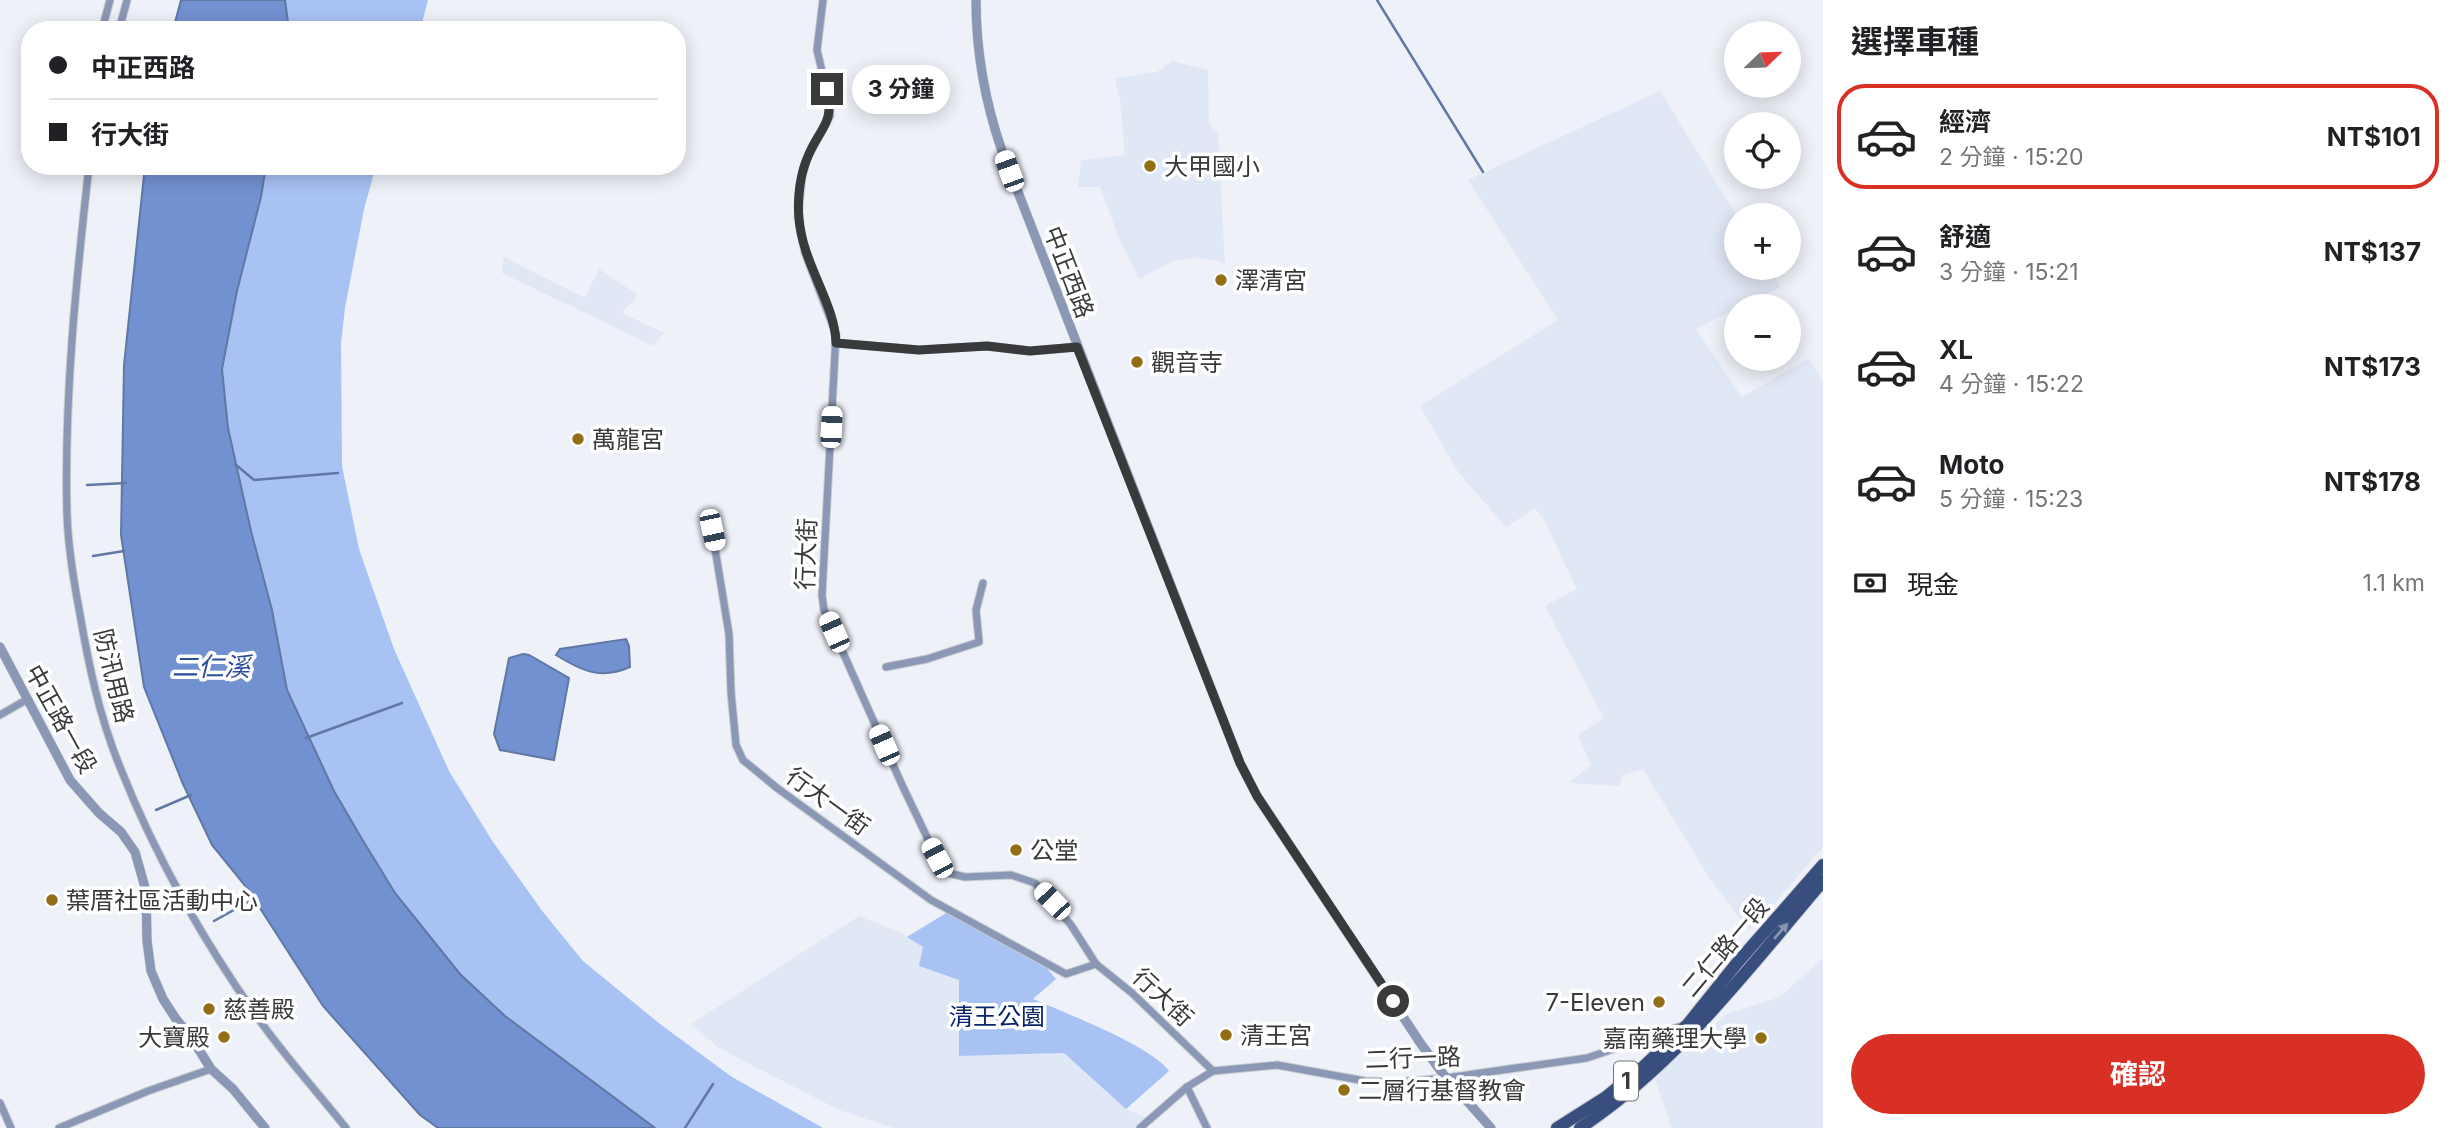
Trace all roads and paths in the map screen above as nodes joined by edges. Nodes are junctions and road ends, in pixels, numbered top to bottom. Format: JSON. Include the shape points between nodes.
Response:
{"nodes":[{"id":1,"x":110,"y":0,"type":"edge"},
{"id":2,"x":127,"y":0,"type":"edge"},
{"id":3,"x":823,"y":0,"type":"edge"},
{"id":4,"x":976,"y":0,"type":"edge"},
{"id":5,"x":104,"y":21,"type":"edge"},
{"id":6,"x":121,"y":21,"type":"edge"},
{"id":7,"x":88,"y":175,"type":"edge"},
{"id":8,"x":836,"y":343,"type":"junction"},
{"id":9,"x":1077,"y":347,"type":"junction"},
{"id":10,"x":712,"y":530,"type":"dead end"},
{"id":11,"x":983,"y":583,"type":"dead end"},
{"id":12,"x":0,"y":647,"type":"edge"},
{"id":13,"x":886,"y":667,"type":"dead end"},
{"id":14,"x":26,"y":700,"type":"junction"},
{"id":15,"x":0,"y":715,"type":"edge"},
{"id":16,"x":1823,"y":865,"type":"edge"},
{"id":17,"x":1823,"y":881,"type":"edge"},
{"id":18,"x":1096,"y":964,"type":"junction"},
{"id":19,"x":1702,"y":1021,"type":"junction"},
{"id":20,"x":1688,"y":1024,"type":"junction"},
{"id":21,"x":211,"y":1069,"type":"junction"},
{"id":22,"x":1213,"y":1071,"type":"junction"},
{"id":23,"x":1446,"y":1079,"type":"junction"},
{"id":24,"x":1187,"y":1087,"type":"junction"},
{"id":25,"x":0,"y":1103,"type":"edge"},
{"id":26,"x":11,"y":1128,"type":"edge"},
{"id":27,"x":59,"y":1128,"type":"edge"},
{"id":28,"x":265,"y":1128,"type":"edge"},
{"id":29,"x":346,"y":1128,"type":"edge"},
{"id":30,"x":1140,"y":1128,"type":"edge"},
{"id":31,"x":1207,"y":1128,"type":"edge"},
{"id":32,"x":1491,"y":1128,"type":"edge"},
{"id":33,"x":1557,"y":1128,"type":"edge"},
{"id":34,"x":1580,"y":1128,"type":"edge"}],
"edges":[{"from":1,"to":5,"type":"street"},
{"from":2,"to":6,"type":"street"},
{"from":3,"to":8,"type":"street","name":"行大街","via":[[817,50],[830,116],[808,156],[798,217]]},
{"from":4,"to":9,"type":"street","name":"中正西路","via":[[978,51],[994,127]]},
{"from":7,"to":29,"type":"street","name":"防汛用路","via":[[70,357],[67,514],[88,663],[101,713],[141,816],[206,936],[264,1026]]},
{"from":8,"to":9,"type":"street","via":[[919,350]]},
{"from":8,"to":18,"type":"street","name":"行大街","via":[[824,610],[902,788],[948,873],[965,877],[1011,874],[1035,883],[1072,925]]},
{"from":9,"to":23,"type":"street","name":"中正西路","via":[[1249,782]]},
{"from":10,"to":18,"type":"street","name":"行大一街","via":[[729,634],[736,745],[743,760],[960,917],[1066,974]]},
{"from":11,"to":13,"type":"street","via":[[976,610],[979,642]]},
{"from":12,"to":14,"type":"street","name":"中正路一段"},
{"from":14,"to":15,"type":"street"},
{"from":14,"to":21,"type":"street","name":"中正路一段","via":[[70,780],[135,852],[146,891],[146,940],[155,983]]},
{"from":16,"to":20,"type":"main road","name":"二仁路一段","number":"1"},
{"from":19,"to":17,"type":"main road","name":"二仁路一段","number":"1","one_way":true},
{"from":18,"to":22,"type":"street","name":"行大街"},
{"from":19,"to":20,"type":"street","name":"二行一路"},
{"from":19,"to":34,"type":"main road","name":"二仁路一段","number":"1","via":[[1658,1066]]},
{"from":20,"to":23,"type":"street","name":"二行一路","via":[[1587,1058]]},
{"from":20,"to":33,"type":"main road","name":"二仁路一段","number":"1","via":[[1606,1097]]},
{"from":21,"to":27,"type":"street"},
{"from":21,"to":28,"type":"street","name":"中正路一段"},
{"from":22,"to":23,"type":"street","name":"二行一路","via":[[1277,1065],[1365,1081]]},
{"from":22,"to":24,"type":"street","name":"二行一路"},
{"from":23,"to":32,"type":"street","name":"中正西路"},
{"from":24,"to":30,"type":"street","name":"二行一路"},
{"from":24,"to":31,"type":"street"},
{"from":25,"to":26,"type":"street"}]}
